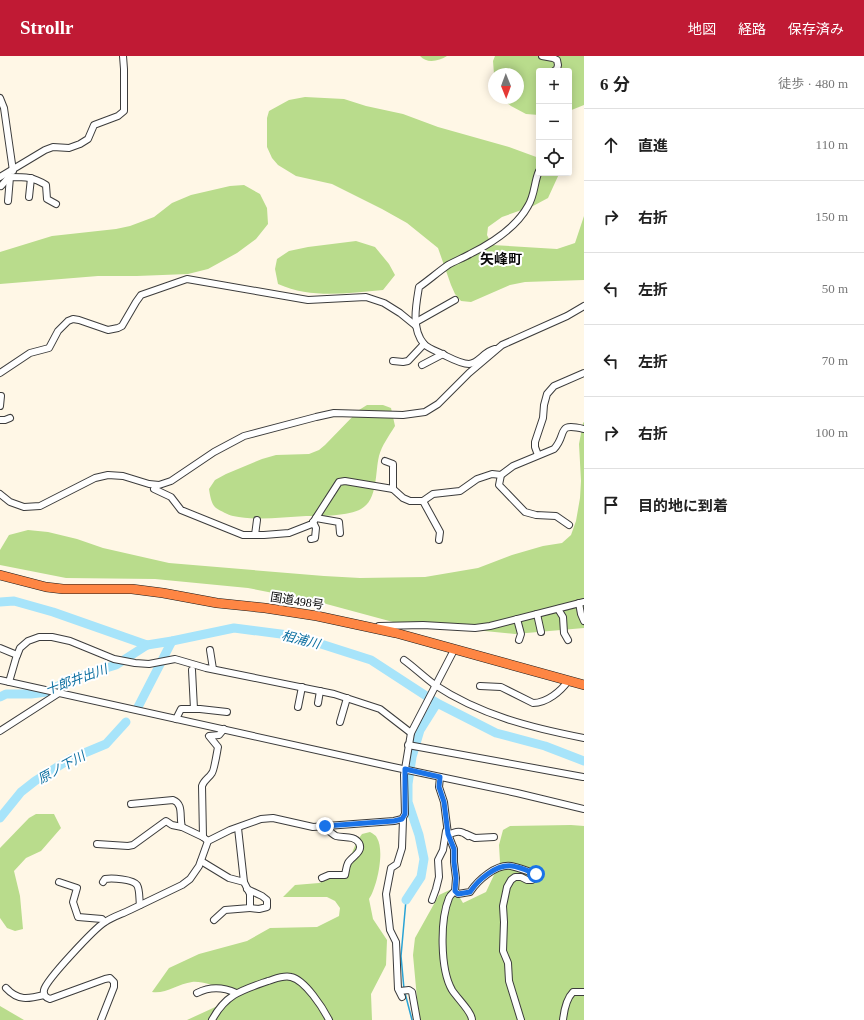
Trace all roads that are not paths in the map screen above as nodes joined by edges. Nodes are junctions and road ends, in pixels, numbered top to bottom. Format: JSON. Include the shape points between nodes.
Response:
{"nodes":[{"id":1,"x":123,"y":56,"type":"edge"},
{"id":2,"x":542,"y":56,"type":"edge"},
{"id":3,"x":557,"y":68,"type":"edge"},
{"id":4,"x":0,"y":98,"type":"edge"},
{"id":5,"x":10,"y":174,"type":"junction"},
{"id":6,"x":536,"y":176,"type":"edge"},
{"id":7,"x":0,"y":177,"type":"edge"},
{"id":8,"x":31,"y":178,"type":"junction"},
{"id":9,"x":1,"y":186,"type":"dead end"},
{"id":10,"x":29,"y":197,"type":"dead end"},
{"id":11,"x":8,"y":201,"type":"dead end"},
{"id":12,"x":56,"y":204,"type":"dead end"},
{"id":13,"x":455,"y":300,"type":"dead end"},
{"id":14,"x":584,"y":306,"type":"edge"},
{"id":15,"x":416,"y":324,"type":"junction"},
{"id":16,"x":424,"y":344,"type":"junction"},
{"id":17,"x":497,"y":349,"type":"junction"},
{"id":18,"x":444,"y":354,"type":"junction"},
{"id":19,"x":393,"y":361,"type":"dead end"},
{"id":20,"x":422,"y":365,"type":"dead end"},
{"id":21,"x":0,"y":373,"type":"edge"},
{"id":22,"x":584,"y":374,"type":"edge"},
{"id":23,"x":0,"y":395,"type":"edge"},
{"id":24,"x":0,"y":406,"type":"edge"},
{"id":25,"x":10,"y":418,"type":"dead end"},
{"id":26,"x":0,"y":420,"type":"edge"},
{"id":27,"x":584,"y":429,"type":"edge"},
{"id":28,"x":538,"y":455,"type":"junction"},
{"id":29,"x":385,"y":461,"type":"dead end"},
{"id":30,"x":501,"y":475,"type":"junction"},
{"id":31,"x":154,"y":489,"type":"dead end"},
{"id":32,"x":393,"y":489,"type":"junction"},
{"id":33,"x":0,"y":494,"type":"edge"},
{"id":34,"x":423,"y":501,"type":"junction"},
{"id":35,"x":257,"y":520,"type":"dead end"},
{"id":36,"x":315,"y":520,"type":"junction"},
{"id":37,"x":569,"y":525,"type":"dead end"},
{"id":38,"x":340,"y":533,"type":"dead end"},
{"id":39,"x":255,"y":535,"type":"junction"},
{"id":40,"x":311,"y":540,"type":"dead end"},
{"id":41,"x":439,"y":540,"type":"dead end"},
{"id":42,"x":0,"y":575,"type":"edge"},
{"id":43,"x":582,"y":602,"type":"edge"},
{"id":44,"x":558,"y":609,"type":"junction"},
{"id":45,"x":537,"y":614,"type":"junction"},
{"id":46,"x":517,"y":619,"type":"junction"},
{"id":47,"x":584,"y":621,"type":"edge"},
{"id":48,"x":371,"y":627,"type":"junction"},
{"id":49,"x":541,"y":632,"type":"dead end"},
{"id":50,"x":520,"y":640,"type":"dead end"},
{"id":51,"x":568,"y":640,"type":"dead end"},
{"id":52,"x":0,"y":648,"type":"edge"},
{"id":53,"x":210,"y":650,"type":"dead end"},
{"id":54,"x":454,"y":650,"type":"junction"},
{"id":55,"x":17,"y":655,"type":"junction"},
{"id":56,"x":404,"y":660,"type":"dead end"},
{"id":57,"x":213,"y":669,"type":"junction"},
{"id":58,"x":192,"y":670,"type":"dead end"},
{"id":59,"x":0,"y":680,"type":"edge"},
{"id":60,"x":568,"y":681,"type":"junction"},
{"id":61,"x":9,"y":682,"type":"junction"},
{"id":62,"x":584,"y":685,"type":"edge"},
{"id":63,"x":480,"y":686,"type":"dead end"},
{"id":64,"x":302,"y":687,"type":"junction"},
{"id":65,"x":434,"y":687,"type":"junction"},
{"id":66,"x":320,"y":691,"type":"junction"},
{"id":67,"x":59,"y":693,"type":"junction"},
{"id":68,"x":347,"y":698,"type":"junction"},
{"id":69,"x":318,"y":703,"type":"dead end"},
{"id":70,"x":298,"y":707,"type":"dead end"},
{"id":71,"x":194,"y":709,"type":"junction"},
{"id":72,"x":227,"y":712,"type":"dead end"},
{"id":73,"x":176,"y":718,"type":"junction"},
{"id":74,"x":340,"y":722,"type":"dead end"},
{"id":75,"x":224,"y":729,"type":"junction"},
{"id":76,"x":0,"y":731,"type":"edge"},
{"id":77,"x":411,"y":733,"type":"junction"},
{"id":78,"x":584,"y":738,"type":"edge"},
{"id":79,"x":413,"y":745,"type":"junction"},
{"id":80,"x":407,"y":770,"type":"junction"},
{"id":81,"x":440,"y":777,"type":"junction"},
{"id":82,"x":583,"y":777,"type":"edge"},
{"id":83,"x":131,"y":804,"type":"dead end"},
{"id":84,"x":584,"y":809,"type":"edge"},
{"id":85,"x":403,"y":818,"type":"junction"},
{"id":86,"x":182,"y":826,"type":"junction"},
{"id":87,"x":323,"y":826,"type":"junction"},
{"id":88,"x":447,"y":827,"type":"junction"},
{"id":89,"x":145,"y":828,"type":"dead end"},
{"id":90,"x":155,"y":828,"type":"junction"},
{"id":91,"x":238,"y":828,"type":"junction"},
{"id":92,"x":466,"y":834,"type":"junction"},
{"id":93,"x":448,"y":835,"type":"junction"},
{"id":94,"x":494,"y":837,"type":"dead end"},
{"id":95,"x":205,"y":839,"type":"junction"},
{"id":96,"x":473,"y":840,"type":"dead end"},
{"id":97,"x":97,"y":844,"type":"dead end"},
{"id":98,"x":200,"y":860,"type":"junction"},
{"id":99,"x":322,"y":878,"type":"dead end"},
{"id":100,"x":59,"y":882,"type":"dead end"},
{"id":101,"x":103,"y":882,"type":"dead end"},
{"id":102,"x":244,"y":882,"type":"junction"},
{"id":103,"x":248,"y":889,"type":"junction"},
{"id":104,"x":455,"y":891,"type":"junction"},
{"id":105,"x":432,"y":900,"type":"dead end"},
{"id":106,"x":140,"y":905,"type":"junction"},
{"id":107,"x":250,"y":908,"type":"junction"},
{"id":108,"x":214,"y":920,"type":"dead end"},
{"id":109,"x":104,"y":922,"type":"junction"},
{"id":110,"x":6,"y":988,"type":"dead end"},
{"id":111,"x":584,"y":992,"type":"edge"},
{"id":112,"x":197,"y":993,"type":"dead end"},
{"id":113,"x":236,"y":993,"type":"junction"},
{"id":114,"x":44,"y":995,"type":"junction"},
{"id":115,"x":101,"y":1020,"type":"edge"},
{"id":116,"x":212,"y":1020,"type":"edge"},
{"id":117,"x":329,"y":1020,"type":"edge"},
{"id":118,"x":417,"y":1020,"type":"edge"},
{"id":119,"x":472,"y":1020,"type":"edge"},
{"id":120,"x":521,"y":1020,"type":"edge"},
{"id":121,"x":563,"y":1020,"type":"edge"}],
"edges":[{"from":1,"to":5,"type":"street","via":[[124,111],[94,125],[88,139],[80,144],[69,148],[53,147],[45,150]]},
{"from":2,"to":3,"type":"street","via":[[557,60]]},
{"from":4,"to":5,"type":"street","via":[[4,108]]},
{"from":5,"to":7,"type":"street"},
{"from":5,"to":8,"type":"street"},
{"from":5,"to":9,"type":"street"},
{"from":5,"to":11,"type":"street"},
{"from":6,"to":15,"type":"street","via":[[529,204],[511,228],[484,246],[449,264],[419,287]]},
{"from":8,"to":10,"type":"street"},
{"from":8,"to":12,"type":"street","via":[[46,185],[47,199]]},
{"from":13,"to":15,"type":"street"},
{"from":14,"to":17,"type":"street"},
{"from":15,"to":16,"type":"street","via":[[416,332]]},
{"from":15,"to":21,"type":"street","via":[[384,303],[366,297],[308,300],[188,279],[141,296],[122,326],[118,328],[108,330],[79,320],[68,321],[58,331],[49,348],[30,353]]},
{"from":16,"to":18,"type":"street"},
{"from":16,"to":19,"type":"street","via":[[408,361]]},
{"from":17,"to":18,"type":"street","via":[[488,351],[471,364],[465,364]]},
{"from":17,"to":33,"type":"street","via":[[438,404],[425,412],[403,415],[334,413],[251,434],[214,452],[171,481],[159,485],[108,475],[95,478],[40,506],[24,506],[10,502]]},
{"from":18,"to":20,"type":"street"},
{"from":22,"to":28,"type":"street","via":[[554,386],[547,394],[535,442]]},
{"from":23,"to":24,"type":"street"},
{"from":25,"to":26,"type":"street"},
{"from":27,"to":28,"type":"street","via":[[567,427],[554,449]]},
{"from":28,"to":30,"type":"street","via":[[513,466]]},
{"from":29,"to":32,"type":"street","via":[[393,464]]},
{"from":30,"to":34,"type":"street","via":[[492,474],[477,479],[460,491],[433,494]]},
{"from":30,"to":37,"type":"street","via":[[499,486],[525,512],[556,516]]},
{"from":31,"to":39,"type":"street","via":[[171,497],[181,510],[243,535]]},
{"from":32,"to":34,"type":"street","via":[[410,501]]},
{"from":32,"to":36,"type":"street","via":[[339,482]]},
{"from":34,"to":41,"type":"street","via":[[440,532]]},
{"from":35,"to":39,"type":"street"},
{"from":36,"to":38,"type":"street","via":[[339,522]]},
{"from":36,"to":39,"type":"street","via":[[312,524],[289,533]]},
{"from":36,"to":40,"type":"street","via":[[315,538]]},
{"from":42,"to":48,"type":"highway","name":"国道498号","via":[[46,587],[132,589],[288,611]]},
{"from":43,"to":44,"type":"street"},
{"from":43,"to":47,"type":"street","via":[[581,614]]},
{"from":44,"to":45,"type":"street"},
{"from":44,"to":51,"type":"street","via":[[563,617],[564,633]]},
{"from":45,"to":46,"type":"street"},
{"from":45,"to":49,"type":"street"},
{"from":46,"to":48,"type":"street","via":[[475,628],[423,625]]},
{"from":46,"to":50,"type":"street"},
{"from":48,"to":54,"type":"highway","name":"国道498号"},
{"from":52,"to":55,"type":"street"},
{"from":53,"to":57,"type":"street"},
{"from":54,"to":60,"type":"highway","name":"国道498号"},
{"from":54,"to":65,"type":"street"},
{"from":55,"to":57,"type":"street","via":[[28,641],[39,637],[52,637],[70,641],[114,659],[149,664],[175,659]]},
{"from":55,"to":61,"type":"street"},
{"from":56,"to":65,"type":"street"},
{"from":57,"to":64,"type":"street"},
{"from":58,"to":71,"type":"street"},
{"from":59,"to":61,"type":"street"},
{"from":60,"to":62,"type":"highway","name":"国道498号"},
{"from":60,"to":63,"type":"street","via":[[563,688],[543,702],[537,703],[501,687]]},
{"from":61,"to":67,"type":"street"},
{"from":64,"to":66,"type":"street"},
{"from":64,"to":70,"type":"street"},
{"from":65,"to":77,"type":"street"},
{"from":65,"to":78,"type":"street","via":[[510,721]]},
{"from":66,"to":68,"type":"street"},
{"from":66,"to":69,"type":"street"},
{"from":67,"to":73,"type":"street"},
{"from":67,"to":76,"type":"street"},
{"from":68,"to":74,"type":"street"},
{"from":68,"to":77,"type":"street","via":[[380,709]]},
{"from":71,"to":72,"type":"street"},
{"from":71,"to":73,"type":"street","via":[[181,709]]},
{"from":73,"to":75,"type":"street"},
{"from":75,"to":80,"type":"street"},
{"from":75,"to":95,"type":"street","via":[[219,735],[210,736],[218,747],[213,772],[202,786]]},
{"from":77,"to":79,"type":"street"},
{"from":79,"to":80,"type":"street"},
{"from":79,"to":82,"type":"street"},
{"from":80,"to":81,"type":"street"},
{"from":80,"to":85,"type":"street"},
{"from":81,"to":84,"type":"street"},
{"from":81,"to":88,"type":"street","via":[[439,787]]},
{"from":83,"to":86,"type":"street","via":[[177,801],[180,805]]},
{"from":85,"to":87,"type":"street","via":[[400,821]]},
{"from":85,"to":118,"type":"street","via":[[402,848],[397,864],[391,868],[386,894],[390,930],[396,942],[398,988],[401,993],[408,990],[412,992]]},
{"from":86,"to":90,"type":"street","via":[[172,825],[166,821]]},
{"from":86,"to":95,"type":"street"},
{"from":87,"to":91,"type":"street","via":[[273,818],[261,819]]},
{"from":87,"to":99,"type":"street","via":[[336,836],[355,839],[360,847],[347,864],[345,875]]},
{"from":88,"to":93,"type":"street"},
{"from":88,"to":105,"type":"street","via":[[443,850],[438,860],[439,877]]},
{"from":89,"to":90,"type":"street"},
{"from":90,"to":97,"type":"street","via":[[133,845]]},
{"from":91,"to":95,"type":"street"},
{"from":91,"to":102,"type":"street"},
{"from":92,"to":93,"type":"street","via":[[456,831]]},
{"from":92,"to":94,"type":"street","via":[[475,838]]},
{"from":92,"to":96,"type":"street"},
{"from":93,"to":104,"type":"street","via":[[454,849]]},
{"from":95,"to":98,"type":"street"},
{"from":98,"to":102,"type":"street","via":[[229,878]]},
{"from":98,"to":106,"type":"street","via":[[199,866],[182,885]]},
{"from":100,"to":109,"type":"street","via":[[76,888],[73,902],[78,917],[102,919]]},
{"from":101,"to":106,"type":"street","via":[[111,878],[133,881],[137,885]]},
{"from":102,"to":103,"type":"street"},
{"from":103,"to":107,"type":"street"},
{"from":103,"to":107,"type":"street","via":[[267,900],[267,907]]},
{"from":104,"to":119,"type":"street","via":[[449,896],[445,912],[445,966],[451,988],[472,1016]]},
{"from":104,"to":120,"type":"street","via":[[458,894],[470,892],[480,880],[502,866],[511,866],[536,874],[536,878],[532,880],[515,877],[511,880],[503,906],[503,951]]},
{"from":106,"to":109,"type":"street"},
{"from":107,"to":108,"type":"street","via":[[225,910]]},
{"from":109,"to":114,"type":"street","via":[[56,973],[45,988]]},
{"from":110,"to":114,"type":"street","via":[[16,997],[33,998]]},
{"from":111,"to":121,"type":"street","via":[[573,992],[570,995]]},
{"from":112,"to":113,"type":"street","via":[[217,987]]},
{"from":113,"to":116,"type":"street"},
{"from":113,"to":117,"type":"street","via":[[284,976],[293,977],[308,990]]},
{"from":114,"to":115,"type":"street","via":[[50,999],[57,998],[110,978],[114,982],[114,987]]}]}
